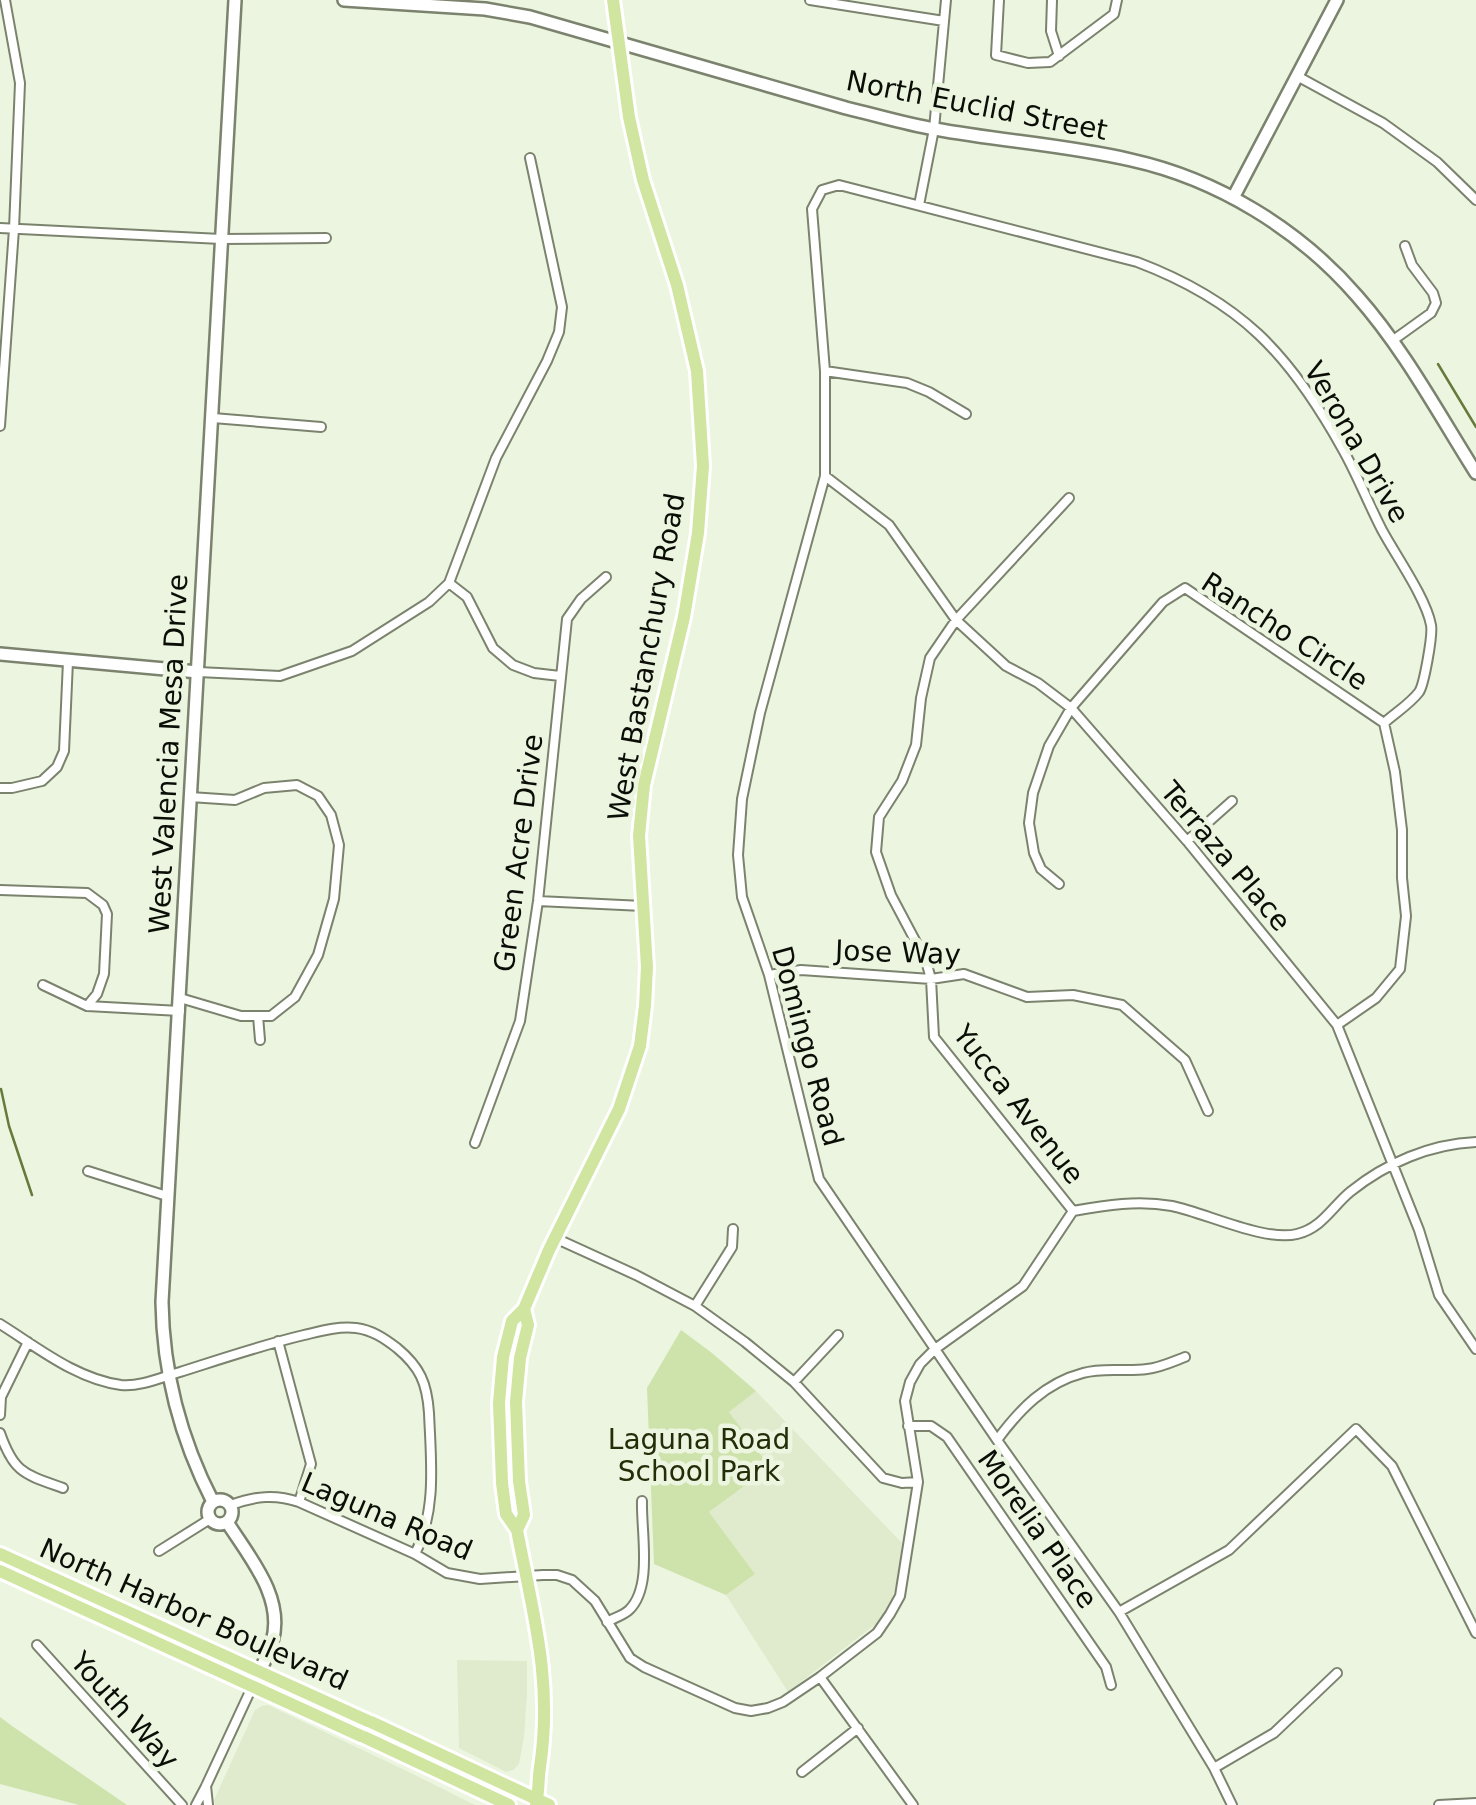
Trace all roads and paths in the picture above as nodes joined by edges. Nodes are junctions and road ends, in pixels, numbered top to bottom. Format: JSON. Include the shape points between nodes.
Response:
{"nodes":[{"id":1,"x":5,"y":0,"type":"edge"},
{"id":2,"x":235,"y":0,"type":"edge"},
{"id":3,"x":344,"y":0,"type":"edge"},
{"id":4,"x":613,"y":0,"type":"edge"},
{"id":5,"x":810,"y":0,"type":"edge"},
{"id":6,"x":946,"y":0,"type":"edge"},
{"id":7,"x":999,"y":0,"type":"edge"},
{"id":8,"x":1052,"y":0,"type":"edge"},
{"id":9,"x":1117,"y":0,"type":"edge"},
{"id":10,"x":1337,"y":0,"type":"edge"},
{"id":11,"x":944,"y":21,"type":"junction"},
{"id":12,"x":618,"y":44,"type":"junction"},
{"id":13,"x":1060,"y":56,"type":"junction"},
{"id":14,"x":1297,"y":76,"type":"junction"},
{"id":15,"x":934,"y":129,"type":"junction"},
{"id":16,"x":530,"y":158,"type":"dead end"},
{"id":17,"x":822,"y":190,"type":"joint"},
{"id":18,"x":1233,"y":198,"type":"junction"},
{"id":19,"x":1476,"y":200,"type":"edge"},
{"id":20,"x":919,"y":205,"type":"junction"},
{"id":21,"x":0,"y":228,"type":"edge"},
{"id":22,"x":14,"y":229,"type":"junction"},
{"id":23,"x":326,"y":238,"type":"dead end"},
{"id":24,"x":221,"y":239,"type":"junction"},
{"id":25,"x":1405,"y":246,"type":"dead end"},
{"id":26,"x":1392,"y":340,"type":"junction"},
{"id":27,"x":825,"y":371,"type":"junction"},
{"id":28,"x":966,"y":414,"type":"dead end"},
{"id":29,"x":213,"y":418,"type":"junction"},
{"id":30,"x":0,"y":426,"type":"edge"},
{"id":31,"x":321,"y":427,"type":"dead end"},
{"id":32,"x":1476,"y":473,"type":"edge"},
{"id":33,"x":824,"y":476,"type":"junction"},
{"id":34,"x":1069,"y":498,"type":"dead end"},
{"id":35,"x":606,"y":577,"type":"dead end"},
{"id":36,"x":450,"y":582,"type":"junction"},
{"id":37,"x":956,"y":620,"type":"junction"},
{"id":38,"x":0,"y":654,"type":"edge"},
{"id":39,"x":68,"y":662,"type":"junction"},
{"id":40,"x":198,"y":672,"type":"junction"},
{"id":41,"x":560,"y":676,"type":"junction"},
{"id":42,"x":1071,"y":708,"type":"junction"},
{"id":43,"x":1384,"y":723,"type":"junction"},
{"id":44,"x":0,"y":788,"type":"edge"},
{"id":45,"x":190,"y":798,"type":"junction"},
{"id":46,"x":1232,"y":800,"type":"dead end"},
{"id":47,"x":1187,"y":840,"type":"junction"},
{"id":48,"x":1060,"y":884,"type":"dead end"},
{"id":49,"x":0,"y":890,"type":"edge"},
{"id":50,"x":538,"y":901,"type":"junction"},
{"id":51,"x":643,"y":906,"type":"junction"},
{"id":52,"x":769,"y":975,"type":"junction"},
{"id":53,"x":931,"y":978,"type":"junction"},
{"id":54,"x":43,"y":985,"type":"dead end"},
{"id":55,"x":180,"y":1004,"type":"junction"},
{"id":56,"x":86,"y":1006,"type":"junction"},
{"id":57,"x":258,"y":1016,"type":"junction"},
{"id":58,"x":1337,"y":1025,"type":"junction"},
{"id":59,"x":260,"y":1040,"type":"dead end"},
{"id":60,"x":1208,"y":1112,"type":"dead end"},
{"id":61,"x":1476,"y":1142,"type":"edge"},
{"id":62,"x":474,"y":1143,"type":"dead end"},
{"id":63,"x":1392,"y":1165,"type":"junction"},
{"id":64,"x":88,"y":1171,"type":"dead end"},
{"id":65,"x":167,"y":1196,"type":"junction"},
{"id":66,"x":1073,"y":1211,"type":"junction"},
{"id":67,"x":733,"y":1229,"type":"dead end"},
{"id":68,"x":556,"y":1238,"type":"junction"},
{"id":69,"x":695,"y":1306,"type":"junction"},
{"id":70,"x":0,"y":1324,"type":"edge"},
{"id":71,"x":838,"y":1336,"type":"dead end"},
{"id":72,"x":278,"y":1341,"type":"junction"},
{"id":73,"x":28,"y":1342,"type":"junction"},
{"id":74,"x":935,"y":1349,"type":"junction"},
{"id":75,"x":1476,"y":1349,"type":"edge"},
{"id":76,"x":1184,"y":1358,"type":"dead end"},
{"id":77,"x":168,"y":1376,"type":"junction"},
{"id":78,"x":794,"y":1382,"type":"junction"},
{"id":79,"x":0,"y":1415,"type":"edge"},
{"id":80,"x":908,"y":1426,"type":"junction"},
{"id":81,"x":0,"y":1433,"type":"edge"},
{"id":82,"x":997,"y":1440,"type":"junction"},
{"id":83,"x":918,"y":1482,"type":"junction"},
{"id":84,"x":63,"y":1488,"type":"dead end"},
{"id":85,"x":642,"y":1501,"type":"dead end"},
{"id":86,"x":213,"y":1502,"type":"junction"},
{"id":87,"x":299,"y":1502,"type":"junction"},
{"id":88,"x":231,"y":1506,"type":"junction"},
{"id":89,"x":210,"y":1519,"type":"junction"},
{"id":90,"x":227,"y":1522,"type":"junction"},
{"id":91,"x":158,"y":1552,"type":"dead end"},
{"id":92,"x":0,"y":1554,"type":"edge"},
{"id":93,"x":415,"y":1554,"type":"junction"},
{"id":94,"x":0,"y":1571,"type":"edge"},
{"id":95,"x":526,"y":1575,"type":"junction"},
{"id":96,"x":1119,"y":1612,"type":"junction"},
{"id":97,"x":608,"y":1622,"type":"junction"},
{"id":98,"x":1476,"y":1633,"type":"edge"},
{"id":99,"x":37,"y":1645,"type":"dead end"},
{"id":100,"x":259,"y":1671,"type":"junction"},
{"id":101,"x":1337,"y":1673,"type":"dead end"},
{"id":102,"x":820,"y":1677,"type":"junction"},
{"id":103,"x":253,"y":1685,"type":"junction"},
{"id":104,"x":1112,"y":1685,"type":"dead end"},
{"id":105,"x":858,"y":1728,"type":"junction"},
{"id":106,"x":540,"y":1766,"type":"junction"},
{"id":107,"x":1214,"y":1768,"type":"junction"},
{"id":108,"x":802,"y":1772,"type":"dead end"},
{"id":109,"x":206,"y":1786,"type":"junction"},
{"id":110,"x":521,"y":1799,"type":"edge"},
{"id":111,"x":541,"y":1803,"type":"edge"},
{"id":112,"x":1476,"y":1804,"type":"edge"},
{"id":113,"x":182,"y":1805,"type":"edge"},
{"id":114,"x":196,"y":1805,"type":"edge"},
{"id":115,"x":208,"y":1805,"type":"edge"},
{"id":116,"x":508,"y":1805,"type":"edge"},
{"id":117,"x":913,"y":1805,"type":"edge"},
{"id":118,"x":1232,"y":1805,"type":"edge"},
{"id":119,"x":1439,"y":1805,"type":"edge"}],
"edges":[{"from":1,"to":22,"type":"street","via":[[20,83]]},
{"from":2,"to":24,"type":"street","name":"West Valencia Mesa Drive"},
{"from":3,"to":12,"type":"street","name":"North Euclid Street","via":[[485,9]]},
{"from":4,"to":12,"type":"main road","name":"West Bastanchury Road"},
{"from":5,"to":11,"type":"street"},
{"from":6,"to":11,"type":"street"},
{"from":7,"to":13,"type":"street","via":[[996,55],[1054,65]]},
{"from":8,"to":13,"type":"street","via":[[1051,31]]},
{"from":9,"to":13,"type":"street","via":[[1114,14]]},
{"from":10,"to":14,"type":"street"},
{"from":11,"to":15,"type":"street"},
{"from":12,"to":15,"type":"street","name":"North Euclid Street"},
{"from":12,"to":51,"type":"main road","name":"West Bastanchury Road","via":[[643,180],[688,329],[702,433],[698,533],[644,785]]},
{"from":14,"to":18,"type":"street"},
{"from":14,"to":19,"type":"street","via":[[1383,124]]},
{"from":15,"to":18,"type":"street","name":"North Euclid Street","via":[[1128,159]]},
{"from":15,"to":20,"type":"street"},
{"from":16,"to":36,"type":"street","via":[[562,307],[559,332],[496,458]]},
{"from":17,"to":20,"type":"street","name":"Verona Drive","via":[[839,185]]},
{"from":17,"to":27,"type":"street","name":"Domingo Road","via":[[812,209]]},
{"from":18,"to":26,"type":"street","name":"North Euclid Street","via":[[1322,260]]},
{"from":20,"to":43,"type":"street","name":"Verona Drive","via":[[1170,275],[1225,306],[1283,358],[1343,450],[1432,627],[1421,690]]},
{"from":21,"to":22,"type":"street"},
{"from":22,"to":24,"type":"street"},
{"from":22,"to":30,"type":"street"},
{"from":23,"to":24,"type":"street"},
{"from":24,"to":29,"type":"street","name":"West Valencia Mesa Drive"},
{"from":25,"to":26,"type":"street","via":[[1436,303]]},
{"from":26,"to":32,"type":"street","name":"North Euclid Street"},
{"from":27,"to":28,"type":"street","via":[[907,383]]},
{"from":27,"to":33,"type":"street","name":"Domingo Road"},
{"from":29,"to":31,"type":"street"},
{"from":29,"to":40,"type":"street","name":"West Valencia Mesa Drive"},
{"from":33,"to":37,"type":"street","name":"Terraza Place","via":[[889,525]]},
{"from":33,"to":52,"type":"street","name":"Domingo Road","via":[[742,799],[742,897]]},
{"from":34,"to":37,"type":"street","name":"Yucca Avenue"},
{"from":35,"to":41,"type":"street","name":"Green Acre Drive","via":[[567,619]]},
{"from":36,"to":40,"type":"street","via":[[352,651],[280,676]]},
{"from":36,"to":41,"type":"street","via":[[467,596],[493,648],[513,665]]},
{"from":37,"to":42,"type":"street","name":"Terraza Place","via":[[1006,666]]},
{"from":37,"to":53,"type":"street","name":"Yucca Avenue","via":[[930,658],[916,746],[879,818],[876,852]]},
{"from":38,"to":39,"type":"street"},
{"from":39,"to":40,"type":"street"},
{"from":39,"to":44,"type":"street","via":[[64,752],[57,768],[42,781]]},
{"from":40,"to":45,"type":"street","name":"West Valencia Mesa Drive"},
{"from":41,"to":50,"type":"street","name":"Green Acre Drive"},
{"from":42,"to":43,"type":"street","name":"Rancho Circle","via":[[1163,602],[1184,588]]},
{"from":42,"to":47,"type":"street","name":"Terraza Place"},
{"from":42,"to":48,"type":"street","name":"Rancho Circle","via":[[1049,746],[1029,823],[1041,869]]},
{"from":43,"to":58,"type":"street","name":"Rancho Circle","via":[[1402,830],[1406,916],[1400,968],[1376,998]]},
{"from":45,"to":55,"type":"street","name":"West Valencia Mesa Drive"},
{"from":45,"to":57,"type":"street","via":[[235,800],[297,785],[318,796],[331,816],[338,863],[318,955],[295,998],[270,1016]]},
{"from":46,"to":47,"type":"street"},
{"from":47,"to":58,"type":"street","name":"Terraza Place"},
{"from":49,"to":56,"type":"street","via":[[88,893],[103,905],[104,974]]},
{"from":50,"to":51,"type":"street"},
{"from":50,"to":62,"type":"street","name":"Green Acre Drive","via":[[520,1021]]},
{"from":51,"to":68,"type":"main road","name":"West Bastanchury Road","via":[[647,967],[640,1046],[619,1110]]},
{"from":52,"to":53,"type":"street","name":"Jose Way","via":[[801,970]]},
{"from":52,"to":74,"type":"street","name":"Domingo Road","via":[[819,1180]]},
{"from":53,"to":60,"type":"street","name":"Jose Way","via":[[964,974],[1027,997],[1073,995],[1122,1004],[1184,1060]]},
{"from":53,"to":66,"type":"street","name":"Yucca Avenue","via":[[934,1037]]},
{"from":54,"to":56,"type":"street"},
{"from":55,"to":56,"type":"street"},
{"from":55,"to":57,"type":"street"},
{"from":55,"to":65,"type":"street","name":"West Valencia Mesa Drive"},
{"from":57,"to":59,"type":"street"},
{"from":58,"to":63,"type":"street","name":"Terraza Place"},
{"from":61,"to":63,"type":"street","via":[[1420,1152]]},
{"from":63,"to":66,"type":"street","via":[[1347,1194],[1326,1219],[1282,1237],[1146,1203]]},
{"from":63,"to":75,"type":"street","name":"Terraza Place","via":[[1440,1296]]},
{"from":64,"to":65,"type":"street"},
{"from":65,"to":77,"type":"street","name":"West Valencia Mesa Drive","via":[[162,1336]]},
{"from":66,"to":74,"type":"street","via":[[1023,1286]]},
{"from":67,"to":69,"type":"street","via":[[732,1247]]},
{"from":68,"to":69,"type":"street"},
{"from":68,"to":95,"type":"main road","name":"West Bastanchury Road","via":[[524,1308],[528,1325],[516,1402],[524,1515],[518,1530]]},
{"from":69,"to":78,"type":"street"},
{"from":70,"to":73,"type":"street"},
{"from":71,"to":78,"type":"street"},
{"from":72,"to":77,"type":"street"},
{"from":72,"to":87,"type":"street","via":[[310,1464]]},
{"from":72,"to":93,"type":"street","via":[[354,1328],[383,1337],[417,1368],[428,1390],[432,1478],[428,1520]]},
{"from":73,"to":77,"type":"street","via":[[103,1381],[125,1386]]},
{"from":73,"to":79,"type":"street","via":[[1,1398]]},
{"from":74,"to":80,"type":"street","via":[[910,1382]]},
{"from":74,"to":82,"type":"street","name":"Domingo Road"},
{"from":76,"to":82,"type":"street","via":[[1058,1382],[1031,1398]]},
{"from":77,"to":86,"type":"street","name":"West Valencia Mesa Drive","via":[[186,1444]]},
{"from":78,"to":83,"type":"street","via":[[884,1478]]},
{"from":80,"to":83,"type":"street"},
{"from":80,"to":104,"type":"street","name":"Morelia Place","via":[[932,1426],[947,1437]]},
{"from":81,"to":84,"type":"street","via":[[9,1459],[30,1476]]},
{"from":82,"to":96,"type":"street","name":"Domingo Road"},
{"from":83,"to":102,"type":"street","via":[[900,1596],[876,1633]]},
{"from":85,"to":97,"type":"street","via":[[642,1590],[629,1610]]},
{"from":86,"to":88,"type":"street"},
{"from":86,"to":89,"type":"street"},
{"from":87,"to":88,"type":"street","name":"Laguna Road","via":[[257,1497]]},
{"from":87,"to":93,"type":"street","name":"Laguna Road"},
{"from":88,"to":90,"type":"street"},
{"from":89,"to":90,"type":"street"},
{"from":89,"to":91,"type":"street"},
{"from":90,"to":100,"type":"street","via":[[264,1579],[276,1619]]},
{"from":92,"to":100,"type":"main road","name":"North Harbor Boulevard"},
{"from":93,"to":95,"type":"street","name":"Laguna Road","via":[[446,1573],[480,1579]]},
{"from":94,"to":103,"type":"main road","name":"North Harbor Boulevard"},
{"from":95,"to":97,"type":"street","name":"Laguna Road","via":[[572,1580]]},
{"from":95,"to":106,"type":"main road","name":"West Bastanchury Road","via":[[544,1678]]},
{"from":96,"to":98,"type":"street","via":[[1229,1550],[1356,1429],[1392,1466]]},
{"from":96,"to":107,"type":"street","name":"Domingo Road"},
{"from":97,"to":102,"type":"street","name":"Laguna Road","via":[[638,1663],[736,1708],[768,1708]]},
{"from":99,"to":113,"type":"street","name":"Youth Way"},
{"from":100,"to":103,"type":"street"},
{"from":100,"to":110,"type":"main road","name":"North Harbor Boulevard"},
{"from":101,"to":107,"type":"street","via":[[1274,1733]]},
{"from":102,"to":105,"type":"street"},
{"from":103,"to":109,"type":"street"},
{"from":103,"to":116,"type":"main road","name":"North Harbor Boulevard"},
{"from":105,"to":108,"type":"street"},
{"from":105,"to":117,"type":"street"},
{"from":106,"to":110,"type":"main road"},
{"from":106,"to":111,"type":"main road","name":"West Bastanchury Road"},
{"from":107,"to":118,"type":"street","name":"Domingo Road"},
{"from":109,"to":114,"type":"street"},
{"from":109,"to":115,"type":"street"},
{"from":110,"to":111,"type":"main road","name":"North Harbor Boulevard"},
{"from":112,"to":119,"type":"street"}]}
